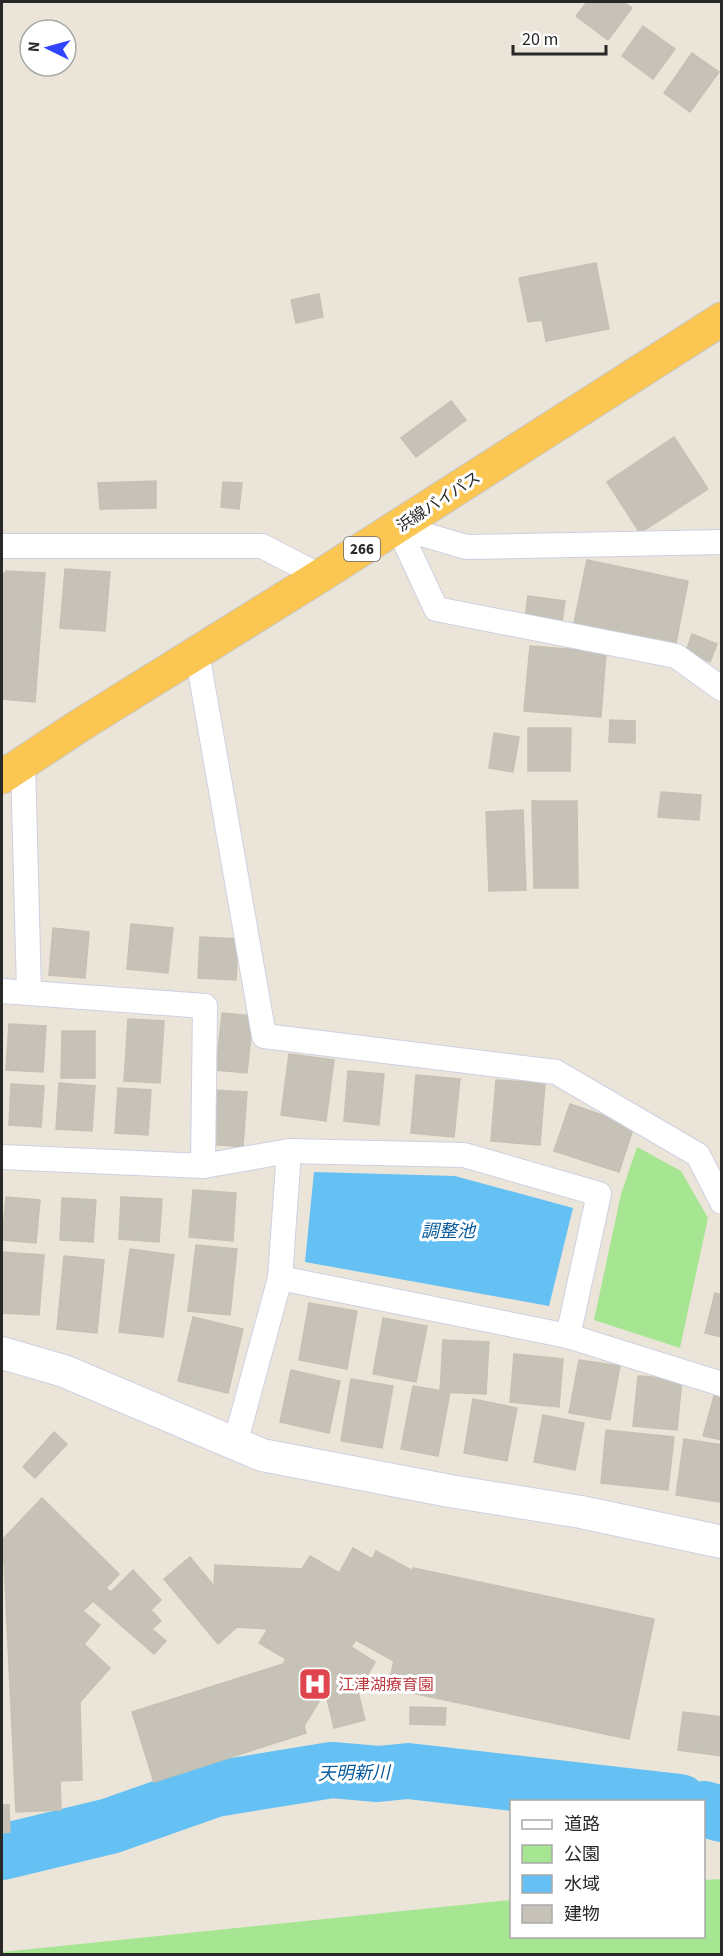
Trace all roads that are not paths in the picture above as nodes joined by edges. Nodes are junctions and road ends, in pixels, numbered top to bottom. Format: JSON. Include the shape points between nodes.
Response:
{"nodes":[{"id":1,"x":722,"y":319,"type":"edge"},
{"id":2,"x":398,"y":527,"type":"junction"},
{"id":3,"x":722,"y":542,"type":"edge"},
{"id":4,"x":2,"y":546,"type":"edge"},
{"id":5,"x":320,"y":576,"type":"junction"},
{"id":6,"x":197,"y":653,"type":"junction"},
{"id":7,"x":722,"y":689,"type":"edge"},
{"id":8,"x":13,"y":770,"type":"edge"},
{"id":9,"x":2,"y":991,"type":"edge"},
{"id":10,"x":29,"y":992,"type":"junction"},
{"id":11,"x":289,"y":1151,"type":"junction"},
{"id":12,"x":2,"y":1157,"type":"edge"},
{"id":13,"x":203,"y":1166,"type":"junction"},
{"id":14,"x":722,"y":1202,"type":"edge"},
{"id":15,"x":280,"y":1278,"type":"junction"},
{"id":16,"x":568,"y":1336,"type":"junction"},
{"id":17,"x":2,"y":1353,"type":"edge"},
{"id":18,"x":722,"y":1384,"type":"edge"},
{"id":19,"x":235,"y":1444,"type":"junction"},
{"id":20,"x":722,"y":1542,"type":"edge"}],
"edges":[{"from":1,"to":2,"type":"highway","name":"浜線バイパス","number":"266"},
{"from":2,"to":3,"type":"street","via":[[466,547]]},
{"from":2,"to":5,"type":"highway","name":"浜線バイパス","number":"266"},
{"from":2,"to":7,"type":"street","via":[[436,609],[676,656]]},
{"from":4,"to":5,"type":"street","via":[[262,546]]},
{"from":5,"to":6,"type":"highway","name":"浜線バイパス","number":"266"},
{"from":6,"to":8,"type":"highway","name":"浜線バイパス","number":"266"},
{"from":6,"to":14,"type":"street","via":[[264,1036],[556,1072],[698,1155]]},
{"from":8,"to":10,"type":"street"},
{"from":9,"to":10,"type":"street"},
{"from":10,"to":13,"type":"street","via":[[205,1006]]},
{"from":11,"to":13,"type":"street"},
{"from":11,"to":15,"type":"street"},
{"from":11,"to":16,"type":"street","via":[[464,1155],[599,1194]]},
{"from":12,"to":13,"type":"street"},
{"from":15,"to":16,"type":"street"},
{"from":15,"to":19,"type":"street"},
{"from":16,"to":18,"type":"street"},
{"from":17,"to":19,"type":"street","via":[[64,1371]]},
{"from":19,"to":20,"type":"street","via":[[262,1455],[581,1512]]}]}
